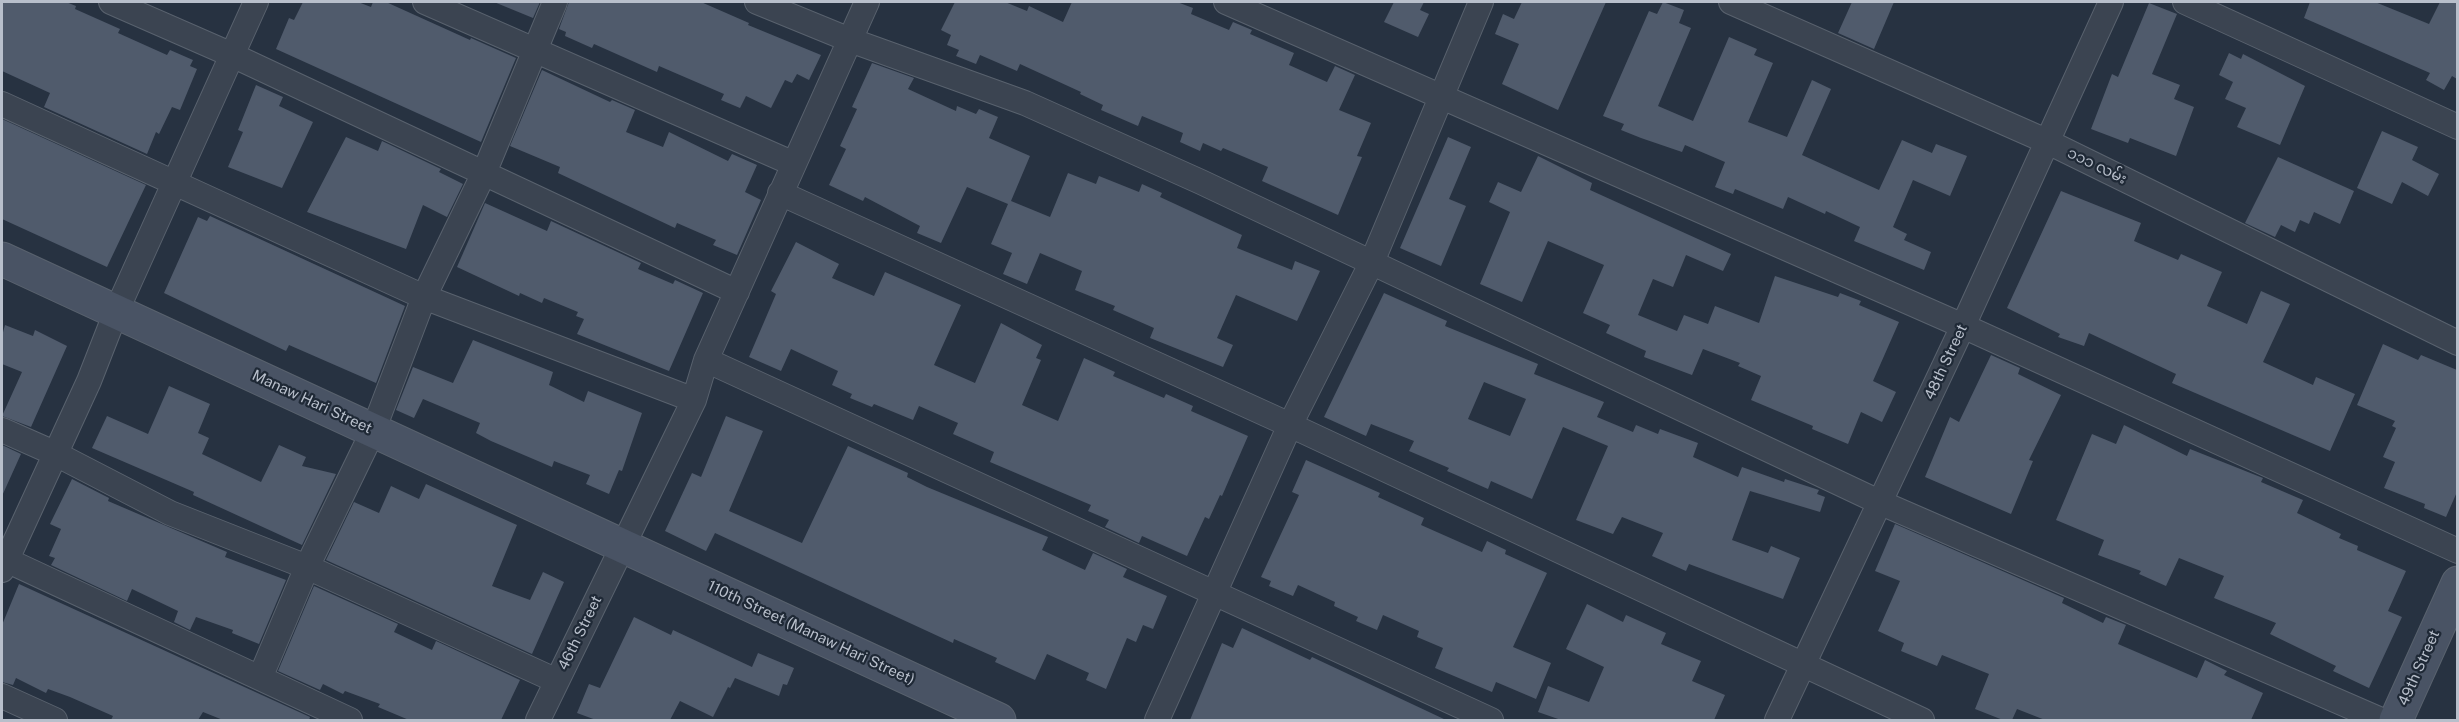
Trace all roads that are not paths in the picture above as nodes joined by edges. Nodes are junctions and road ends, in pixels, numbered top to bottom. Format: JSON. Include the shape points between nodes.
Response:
{"nodes":[{"id":1,"x":111,"y":2,"type":"edge"},
{"id":2,"x":256,"y":2,"type":"edge"},
{"id":3,"x":425,"y":2,"type":"edge"},
{"id":4,"x":555,"y":2,"type":"edge"},
{"id":5,"x":757,"y":2,"type":"edge"},
{"id":6,"x":867,"y":2,"type":"edge"},
{"id":7,"x":1226,"y":2,"type":"edge"},
{"id":8,"x":1481,"y":2,"type":"edge"},
{"id":9,"x":1731,"y":2,"type":"edge"},
{"id":10,"x":2111,"y":2,"type":"edge"},
{"id":11,"x":2185,"y":2,"type":"edge"},
{"id":12,"x":850,"y":40,"type":"junction"},
{"id":13,"x":535,"y":50,"type":"junction"},
{"id":14,"x":232,"y":55,"type":"junction"},
{"id":15,"x":1439,"y":96,"type":"junction"},
{"id":16,"x":2,"y":104,"type":"edge"},
{"id":17,"x":2457,"y":127,"type":"edge"},
{"id":18,"x":2046,"y":141,"type":"junction"},
{"id":19,"x":794,"y":164,"type":"junction"},
{"id":20,"x":484,"y":173,"type":"junction"},
{"id":21,"x":174,"y":183,"type":"junction"},
{"id":22,"x":780,"y":193,"type":"junction"},
{"id":23,"x":2,"y":259,"type":"edge"},
{"id":24,"x":1372,"y":262,"type":"junction"},
{"id":25,"x":736,"y":291,"type":"junction"},
{"id":26,"x":424,"y":297,"type":"junction"},
{"id":27,"x":116,"y":312,"type":"junction"},
{"id":28,"x":1963,"y":326,"type":"junction"},
{"id":29,"x":2457,"y":343,"type":"edge"},
{"id":30,"x":706,"y":360,"type":"junction"},
{"id":31,"x":694,"y":400,"type":"junction"},
{"id":32,"x":1290,"y":425,"type":"junction"},
{"id":33,"x":2,"y":430,"type":"edge"},
{"id":34,"x":373,"y":431,"type":"junction"},
{"id":35,"x":54,"y":453,"type":"junction"},
{"id":36,"x":1879,"y":502,"type":"junction"},
{"id":37,"x":622,"y":546,"type":"junction"},
{"id":38,"x":2457,"y":551,"type":"edge"},
{"id":39,"x":3,"y":562,"type":"edge"},
{"id":40,"x":307,"y":567,"type":"junction"},
{"id":41,"x":2457,"y":583,"type":"edge"},
{"id":42,"x":1213,"y":593,"type":"junction"},
{"id":43,"x":1802,"y":666,"type":"junction"},
{"id":44,"x":260,"y":678,"type":"junction"},
{"id":45,"x":557,"y":681,"type":"junction"},
{"id":46,"x":2,"y":696,"type":"edge"},
{"id":47,"x":55,"y":720,"type":"edge"},
{"id":48,"x":350,"y":720,"type":"edge"},
{"id":49,"x":538,"y":720,"type":"edge"},
{"id":50,"x":999,"y":720,"type":"edge"},
{"id":51,"x":1157,"y":720,"type":"edge"},
{"id":52,"x":1491,"y":720,"type":"edge"},
{"id":53,"x":1777,"y":720,"type":"edge"},
{"id":54,"x":1922,"y":720,"type":"edge"},
{"id":55,"x":2381,"y":720,"type":"edge"},
{"id":56,"x":2396,"y":720,"type":"edge"}],
"edges":[{"from":1,"to":14,"type":"street"},
{"from":2,"to":14,"type":"street"},
{"from":3,"to":13,"type":"street"},
{"from":4,"to":13,"type":"street"},
{"from":5,"to":12,"type":"street"},
{"from":6,"to":12,"type":"street","name":"46th Street"},
{"from":7,"to":15,"type":"street"},
{"from":8,"to":15,"type":"street"},
{"from":9,"to":18,"type":"street","name":"၁၁၁ လမ်း"},
{"from":10,"to":18,"type":"street","name":"48th Street"},
{"from":11,"to":17,"type":"street"},
{"from":12,"to":19,"type":"street","name":"46th Street"},
{"from":12,"to":24,"type":"street","via":[[1025,103]]},
{"from":13,"to":19,"type":"street"},
{"from":13,"to":20,"type":"street"},
{"from":14,"to":20,"type":"street"},
{"from":14,"to":21,"type":"street"},
{"from":15,"to":24,"type":"street"},
{"from":15,"to":28,"type":"street"},
{"from":16,"to":21,"type":"street"},
{"from":18,"to":28,"type":"street","name":"48th Street"},
{"from":18,"to":29,"type":"street","name":"၁၁၁ လမ်း"},
{"from":19,"to":22,"type":"street","name":"46th Street"},
{"from":20,"to":25,"type":"street"},
{"from":20,"to":26,"type":"street"},
{"from":21,"to":26,"type":"street"},
{"from":21,"to":27,"type":"street"},
{"from":22,"to":25,"type":"street","name":"46th Street"},
{"from":22,"to":32,"type":"street"},
{"from":23,"to":27,"type":"street","name":"Manaw Hari Street"},
{"from":24,"to":32,"type":"street"},
{"from":24,"to":36,"type":"street"},
{"from":25,"to":30,"type":"street","name":"46th Street"},
{"from":26,"to":31,"type":"street"},
{"from":26,"to":34,"type":"street"},
{"from":27,"to":34,"type":"street","name":"Manaw Hari Street"},
{"from":27,"to":35,"type":"street","via":[[89,381]]},
{"from":28,"to":36,"type":"street","name":"48th Street"},
{"from":28,"to":38,"type":"street"},
{"from":30,"to":31,"type":"street","name":"46th Street"},
{"from":30,"to":42,"type":"street"},
{"from":31,"to":37,"type":"street","name":"46th Street"},
{"from":32,"to":42,"type":"street"},
{"from":32,"to":43,"type":"street"},
{"from":33,"to":35,"type":"street"},
{"from":34,"to":37,"type":"street","name":"Manaw Hari Street"},
{"from":34,"to":40,"type":"street"},
{"from":35,"to":39,"type":"street"},
{"from":35,"to":40,"type":"street","via":[[170,513]]},
{"from":36,"to":43,"type":"street","name":"48th Street"},
{"from":36,"to":55,"type":"street"},
{"from":37,"to":45,"type":"street","name":"46th Street"},
{"from":37,"to":50,"type":"street","name":"110th Street (Manaw Hari Street)"},
{"from":39,"to":44,"type":"street"},
{"from":40,"to":44,"type":"street"},
{"from":40,"to":45,"type":"street"},
{"from":41,"to":56,"type":"street","name":"49th Street"},
{"from":42,"to":51,"type":"street"},
{"from":42,"to":52,"type":"street"},
{"from":43,"to":53,"type":"street","name":"48th Street"},
{"from":43,"to":54,"type":"street"},
{"from":44,"to":48,"type":"street"},
{"from":45,"to":49,"type":"street","name":"46th Street"},
{"from":46,"to":47,"type":"street"}]}
